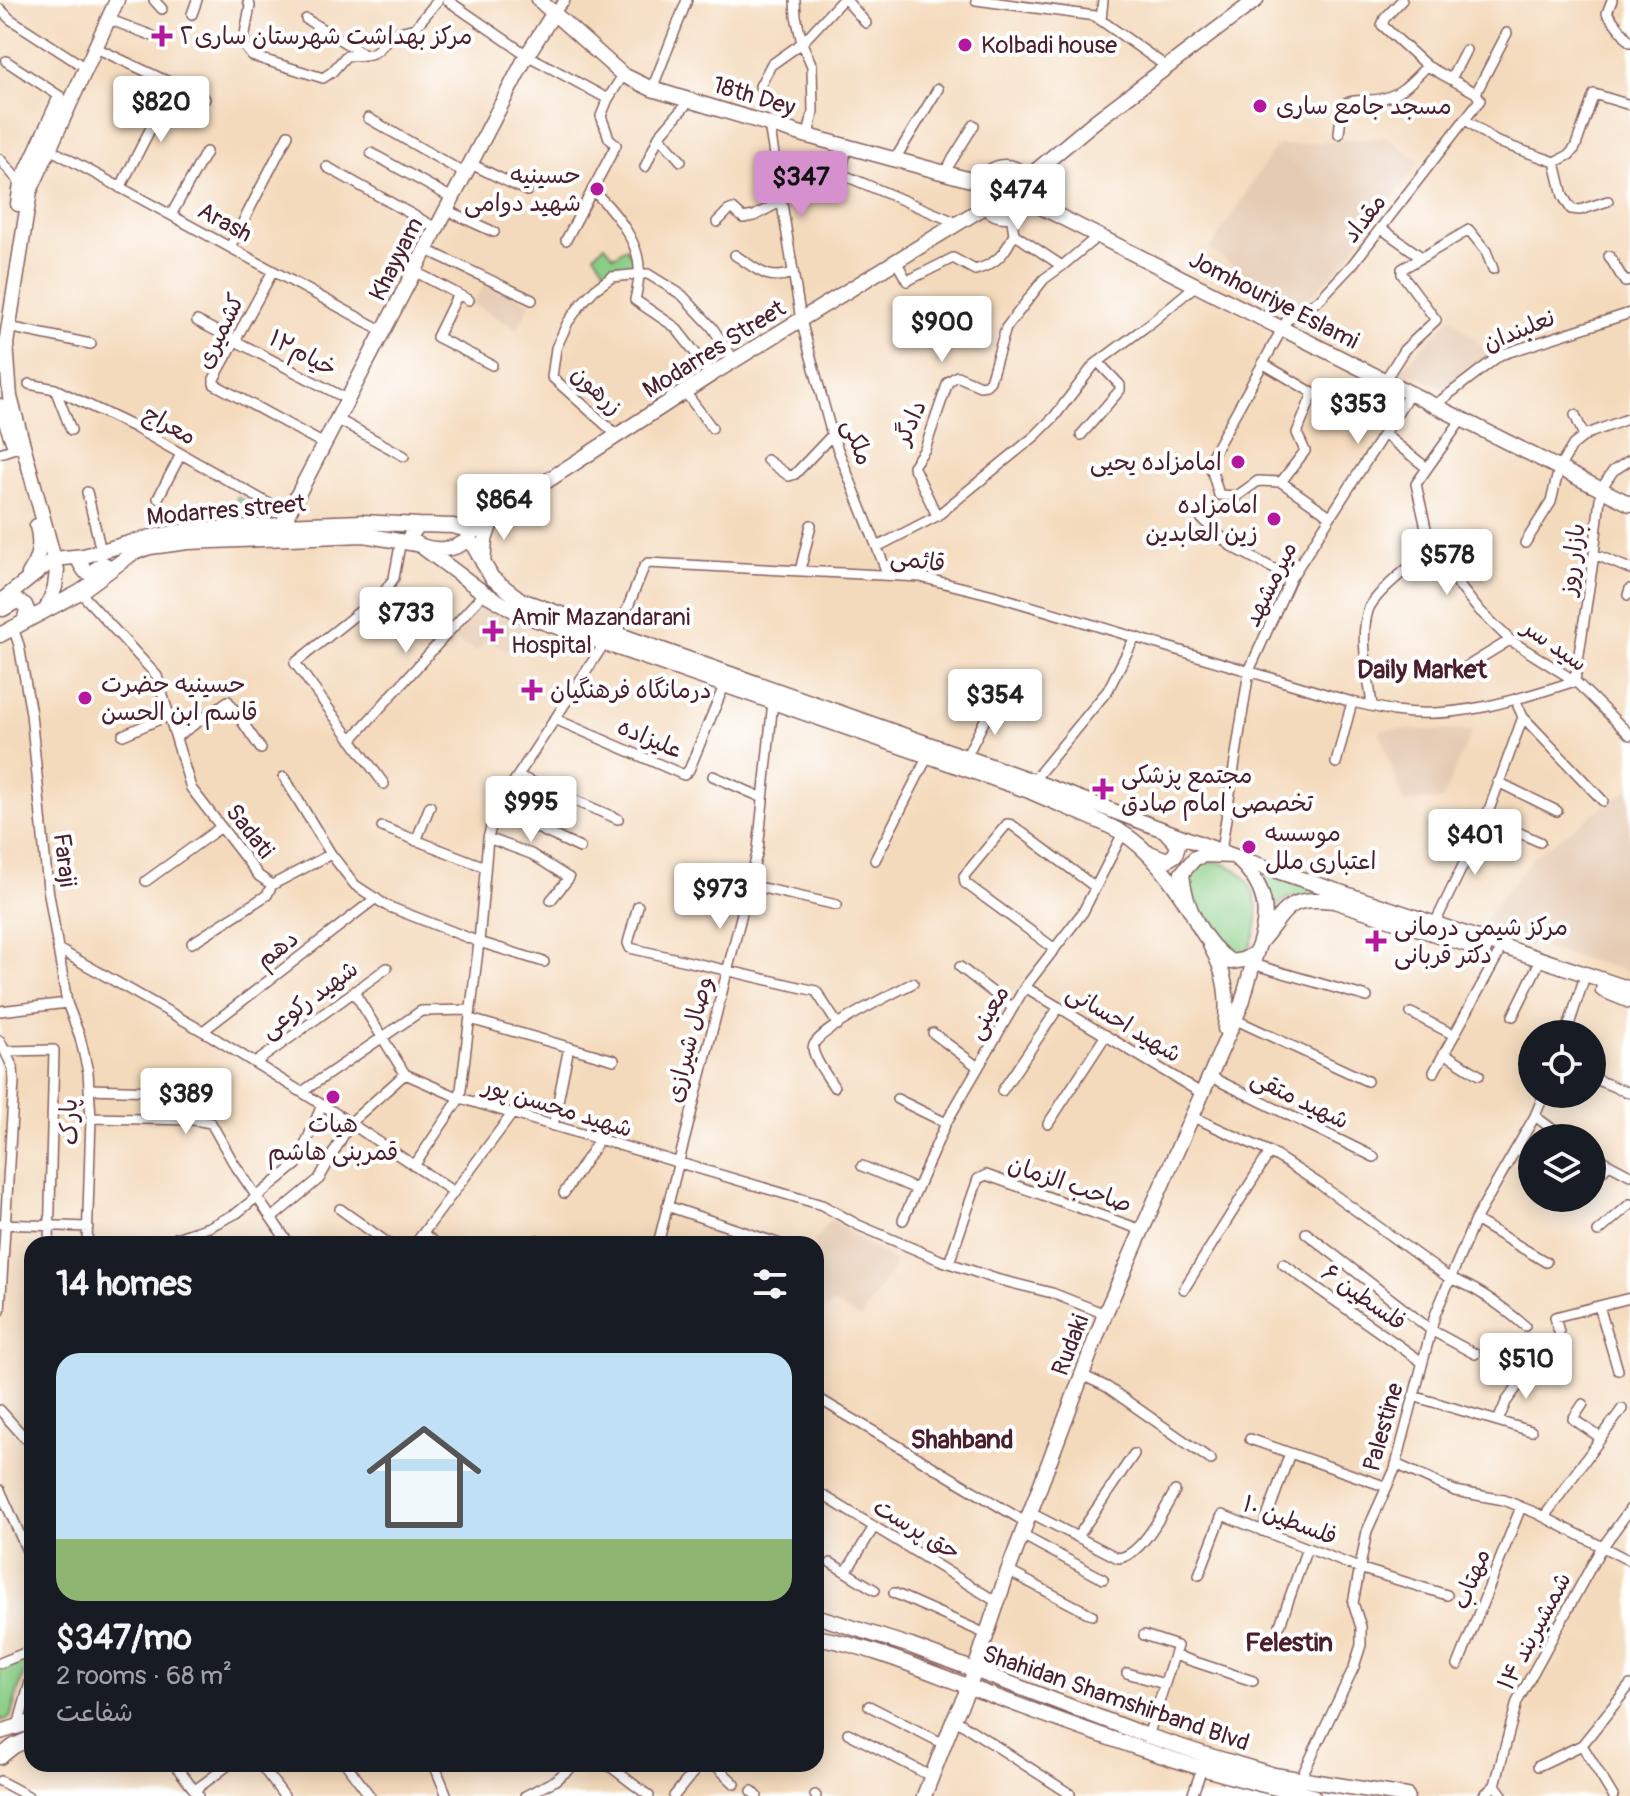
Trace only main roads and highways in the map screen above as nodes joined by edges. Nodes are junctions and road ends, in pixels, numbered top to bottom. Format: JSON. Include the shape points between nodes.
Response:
{"nodes":[{"id":1,"x":108,"y":0,"type":"edge"},
{"id":2,"x":117,"y":0,"type":"edge"},
{"id":3,"x":539,"y":0,"type":"edge"},
{"id":4,"x":1256,"y":0,"type":"edge"},
{"id":5,"x":553,"y":14,"type":"junction"},
{"id":6,"x":45,"y":141,"type":"junction"},
{"id":7,"x":1026,"y":179,"type":"junction"},
{"id":8,"x":982,"y":183,"type":"junction"},
{"id":9,"x":1027,"y":200,"type":"junction"},
{"id":10,"x":986,"y":206,"type":"junction"},
{"id":11,"x":4,"y":329,"type":"edge"},
{"id":12,"x":3,"y":371,"type":"edge"},
{"id":13,"x":0,"y":407,"type":"edge"},
{"id":14,"x":1630,"y":504,"type":"edge"},
{"id":15,"x":493,"y":516,"type":"junction"},
{"id":16,"x":284,"y":520,"type":"junction"},
{"id":17,"x":419,"y":525,"type":"junction"},
{"id":18,"x":470,"y":536,"type":"junction"},
{"id":19,"x":413,"y":543,"type":"junction"},
{"id":20,"x":133,"y":553,"type":"junction"},
{"id":21,"x":84,"y":556,"type":"junction"},
{"id":22,"x":54,"y":559,"type":"junction"},
{"id":23,"x":485,"y":568,"type":"junction"},
{"id":24,"x":472,"y":583,"type":"junction"},
{"id":25,"x":22,"y":584,"type":"junction"},
{"id":26,"x":0,"y":602,"type":"edge"},
{"id":27,"x":46,"y":610,"type":"junction"},
{"id":28,"x":0,"y":611,"type":"edge"},
{"id":29,"x":12,"y":628,"type":"edge"},
{"id":30,"x":1161,"y":829,"type":"junction"},
{"id":31,"x":1139,"y":846,"type":"junction"},
{"id":32,"x":1228,"y":854,"type":"junction"},
{"id":33,"x":1191,"y":911,"type":"junction"},
{"id":34,"x":1205,"y":937,"type":"junction"},
{"id":35,"x":1256,"y":953,"type":"junction"},
{"id":36,"x":1630,"y":989,"type":"edge"},
{"id":37,"x":1227,"y":991,"type":"junction"},
{"id":38,"x":1245,"y":993,"type":"junction"},
{"id":39,"x":1630,"y":1001,"type":"edge"},
{"id":40,"x":1224,"y":1041,"type":"junction"},
{"id":41,"x":824,"y":1619,"type":"edge"},
{"id":42,"x":824,"y":1638,"type":"edge"},
{"id":43,"x":974,"y":1672,"type":"junction"},
{"id":44,"x":969,"y":1687,"type":"junction"},
{"id":45,"x":24,"y":1724,"type":"edge"},
{"id":46,"x":0,"y":1732,"type":"edge"},
{"id":47,"x":24,"y":1742,"type":"edge"},
{"id":48,"x":1146,"y":1742,"type":"junction"},
{"id":49,"x":0,"y":1757,"type":"edge"},
{"id":50,"x":1298,"y":1790,"type":"edge"},
{"id":51,"x":924,"y":1796,"type":"edge"},
{"id":52,"x":1313,"y":1796,"type":"edge"},
{"id":53,"x":1407,"y":1796,"type":"edge"}],
"edges":[{"from":1,"to":6,"type":"main road"},
{"from":2,"to":6,"type":"main road"},
{"from":3,"to":5,"type":"main road","name":"18th Dey"},
{"from":4,"to":7,"type":"main road"},
{"from":5,"to":8,"type":"main road","name":"18th Dey","via":[[623,75],[652,89]]},
{"from":5,"to":16,"type":"main road","name":"Khayyam"},
{"from":6,"to":11,"type":"main road","via":[[30,191]]},
{"from":6,"to":11,"type":"main road","via":[[21,184]]},
{"from":7,"to":8,"type":"main road","via":[[1014,168],[1003,167],[992,170]]},
{"from":7,"to":9,"type":"main road"},
{"from":8,"to":10,"type":"main road"},
{"from":9,"to":10,"type":"main road","via":[[1011,214],[997,214]]},
{"from":9,"to":14,"type":"main road","name":"Jomhouriye Eslami"},
{"from":10,"to":15,"type":"main road","name":"Modarres Street"},
{"from":11,"to":12,"type":"main road"},
{"from":12,"to":22,"type":"main road"},
{"from":13,"to":25,"type":"main road","via":[[41,541],[36,564]]},
{"from":15,"to":18,"type":"main road","name":"Modarres Street"},
{"from":15,"to":23,"type":"main road","via":[[485,540]]},
{"from":16,"to":17,"type":"main road","name":"Modarres street"},
{"from":16,"to":21,"type":"main road","name":"Modarres street","via":[[147,538]]},
{"from":17,"to":18,"type":"main road","name":"Modarres street","via":[[453,526]]},
{"from":17,"to":19,"type":"main road","via":[[411,534]]},
{"from":18,"to":19,"type":"main road","name":"Modarres Street","via":[[454,548]]},
{"from":18,"to":23,"type":"main road"},
{"from":19,"to":20,"type":"main road","name":"Modarres Street","via":[[364,535],[188,542]]},
{"from":19,"to":24,"type":"main road"},
{"from":20,"to":21,"type":"main road","via":[[90,573],[81,568]]},
{"from":20,"to":27,"type":"main road","name":"Modarres Street"},
{"from":21,"to":22,"type":"main road","name":"Modarres street"},
{"from":22,"to":25,"type":"main road"},
{"from":22,"to":27,"type":"main road","via":[[55,587]]},
{"from":23,"to":24,"type":"main road","via":[[475,570]]},
{"from":23,"to":30,"type":"main road","via":[[521,600]]},
{"from":24,"to":31,"type":"main road","via":[[520,614],[1029,791],[1123,833]]},
{"from":25,"to":26,"type":"main road"},
{"from":27,"to":29,"type":"main road","name":"Modarres Street"},
{"from":28,"to":29,"type":"main road","via":[[17,601],[27,610]]},
{"from":30,"to":31,"type":"main road","via":[[1178,845],[1171,859]]},
{"from":30,"to":32,"type":"main road"},
{"from":31,"to":33,"type":"main road"},
{"from":32,"to":33,"type":"main road","via":[[1205,855],[1188,863],[1182,873],[1183,890]]},
{"from":32,"to":35,"type":"main road","via":[[1252,874],[1262,893],[1263,932]]},
{"from":32,"to":36,"type":"main road"},
{"from":33,"to":34,"type":"main road"},
{"from":34,"to":35,"type":"main road","via":[[1231,962]]},
{"from":34,"to":37,"type":"main road","name":"Rudaki","via":[[1221,965]]},
{"from":35,"to":38,"type":"main road","name":"Rudaki"},
{"from":35,"to":39,"type":"main road","via":[[1284,910],[1296,902],[1319,899]]},
{"from":37,"to":38,"type":"main road","via":[[1235,979]]},
{"from":37,"to":40,"type":"main road","name":"Rudaki"},
{"from":38,"to":40,"type":"main road","name":"Rudaki"},
{"from":40,"to":43,"type":"main road","name":"Rudaki","via":[[1105,1314]]},
{"from":41,"to":43,"type":"main road","name":"Shahidan Shamshirband Blvd"},
{"from":42,"to":44,"type":"main road","name":"Shahidan Shamshirband Blvd","via":[[906,1661]]},
{"from":43,"to":44,"type":"main road","name":"Rudaki"},
{"from":43,"to":48,"type":"main road","name":"Shahidan Shamshirband Blvd"},
{"from":44,"to":48,"type":"main road","name":"Shahidan Shamshirband Blvd"},
{"from":44,"to":51,"type":"main road"},
{"from":45,"to":46,"type":"main road"},
{"from":47,"to":49,"type":"main road"},
{"from":48,"to":50,"type":"main road","name":"Shahidan Shamshirband Blvd","via":[[1203,1766]]},
{"from":48,"to":50,"type":"main road","name":"Shahidan Shamshirband Blvd","via":[[1274,1775]]},
{"from":50,"to":52,"type":"main road","name":"Shahidan Shamshirband Blvd"},
{"from":50,"to":53,"type":"main road","name":"Shahidan Shamshirband Blvd"}]}
